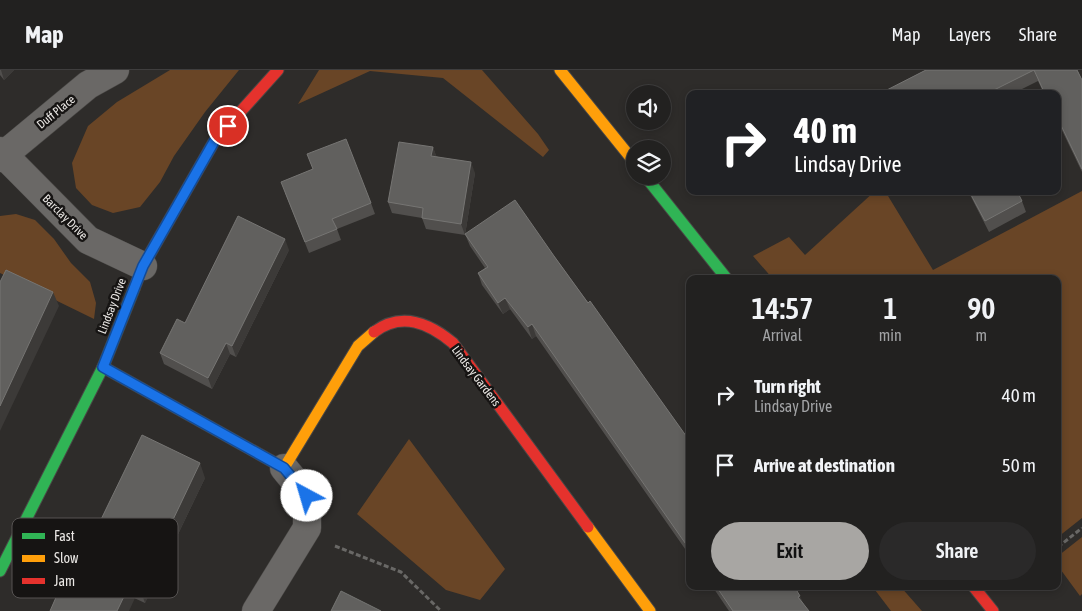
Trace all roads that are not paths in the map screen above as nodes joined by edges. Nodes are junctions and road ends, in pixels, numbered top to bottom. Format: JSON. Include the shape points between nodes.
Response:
{"nodes":[{"id":1,"x":115,"y":70,"type":"edge"},
{"id":2,"x":278,"y":70,"type":"edge"},
{"id":3,"x":560,"y":70,"type":"edge"},
{"id":4,"x":626,"y":153,"type":"edge"},
{"id":5,"x":1,"y":154,"type":"edge"},
{"id":6,"x":652,"y":185,"type":"edge"},
{"id":7,"x":143,"y":266,"type":"junction"},
{"id":8,"x":724,"y":275,"type":"edge"},
{"id":9,"x":103,"y":367,"type":"junction"},
{"id":10,"x":284,"y":468,"type":"junction"},
{"id":11,"x":27,"y":518,"type":"edge"},
{"id":12,"x":12,"y":547,"type":"edge"},
{"id":13,"x":0,"y":571,"type":"edge"},
{"id":14,"x":976,"y":590,"type":"edge"},
{"id":15,"x":256,"y":611,"type":"edge"},
{"id":16,"x":650,"y":611,"type":"edge"},
{"id":17,"x":993,"y":611,"type":"edge"}],
"edges":[{"from":1,"to":5,"type":"street","name":"Duff Place","via":[[88,85]]},
{"from":2,"to":7,"type":"street","name":"Lindsay Drive","via":[[215,140]]},
{"from":3,"to":4,"type":"street"},
{"from":5,"to":7,"type":"street","name":"Barclay Drive","via":[[88,240]]},
{"from":6,"to":8,"type":"street"},
{"from":7,"to":9,"type":"street","name":"Lindsay Drive"},
{"from":9,"to":10,"type":"street"},
{"from":9,"to":11,"type":"street","name":"Lindsay Drive"},
{"from":10,"to":15,"type":"street","via":[[307,496],[307,528]]},
{"from":10,"to":16,"type":"street","name":"Lindsay Gardens","via":[[369,333],[382,326],[417,322],[438,331],[453,343]]},
{"from":12,"to":13,"type":"street","name":"Lindsay Drive"},
{"from":14,"to":17,"type":"street"}]}
